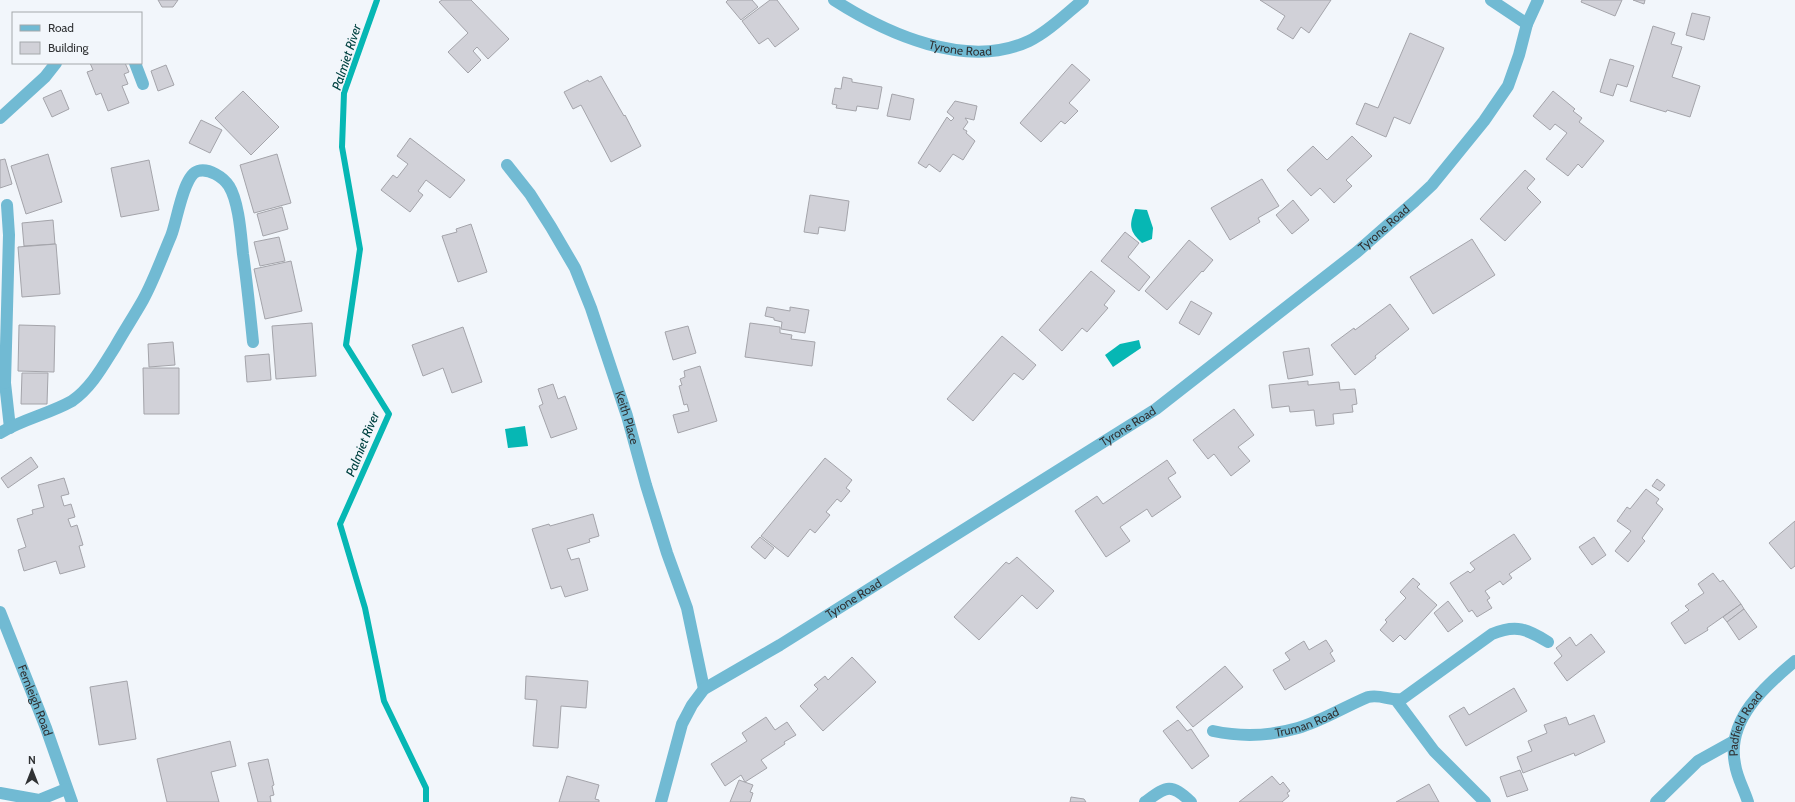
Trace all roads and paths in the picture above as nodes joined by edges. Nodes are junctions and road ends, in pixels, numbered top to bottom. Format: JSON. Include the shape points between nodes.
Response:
{"nodes":[{"id":1,"x":834,"y":0,"type":"edge"},
{"id":2,"x":1083,"y":0,"type":"edge"},
{"id":3,"x":1491,"y":0,"type":"edge"},
{"id":4,"x":1538,"y":0,"type":"edge"},
{"id":5,"x":1527,"y":24,"type":"junction"},
{"id":6,"x":55,"y":64,"type":"edge"},
{"id":7,"x":135,"y":64,"type":"edge"},
{"id":8,"x":143,"y":84,"type":"dead end"},
{"id":9,"x":0,"y":118,"type":"edge"},
{"id":10,"x":507,"y":165,"type":"dead end"},
{"id":11,"x":7,"y":205,"type":"dead end"},
{"id":12,"x":253,"y":342,"type":"dead end"},
{"id":13,"x":2,"y":378,"type":"edge"},
{"id":14,"x":5,"y":430,"type":"edge"},
{"id":15,"x":0,"y":612,"type":"edge"},
{"id":16,"x":1548,"y":642,"type":"dead end"},
{"id":17,"x":1795,"y":660,"type":"edge"},
{"id":18,"x":704,"y":689,"type":"junction"},
{"id":19,"x":1396,"y":700,"type":"junction"},
{"id":20,"x":1213,"y":732,"type":"dead end"},
{"id":21,"x":1734,"y":741,"type":"junction"},
{"id":22,"x":66,"y":789,"type":"junction"},
{"id":23,"x":0,"y":793,"type":"edge"},
{"id":24,"x":72,"y":802,"type":"edge"},
{"id":25,"x":661,"y":802,"type":"edge"},
{"id":26,"x":1145,"y":802,"type":"edge"},
{"id":27,"x":1191,"y":802,"type":"edge"},
{"id":28,"x":1485,"y":802,"type":"edge"},
{"id":29,"x":1656,"y":802,"type":"edge"},
{"id":30,"x":1748,"y":802,"type":"edge"}],
"edges":[{"from":1,"to":2,"type":"street","name":"Tyrone Road","via":[[859,16],[938,47],[988,52],[1012,48],[1030,40]]},
{"from":3,"to":5,"type":"street"},
{"from":4,"to":5,"type":"street","name":"Tyrone Road"},
{"from":5,"to":18,"type":"street","name":"Tyrone Road","via":[[1514,73],[1484,121],[1432,185],[1357,252],[1156,409],[786,641]]},
{"from":6,"to":9,"type":"street","via":[[45,77]]},
{"from":7,"to":8,"type":"street"},
{"from":10,"to":18,"type":"street","name":"Keith Place","via":[[530,194],[555,234],[574,268],[590,308],[627,416],[667,553],[687,608]]},
{"from":11,"to":13,"type":"street","via":[[9,235]]},
{"from":12,"to":14,"type":"street","via":[[239,213],[229,186],[206,170],[193,173],[172,234],[144,299],[99,373],[73,400]]},
{"from":13,"to":14,"type":"street"},
{"from":15,"to":22,"type":"street","name":"Fernleigh Road","via":[[46,728]]},
{"from":16,"to":19,"type":"street","via":[[1532,632],[1521,629],[1497,632],[1410,696]]},
{"from":17,"to":21,"type":"street","name":"Padfield Road","via":[[1772,680],[1755,700],[1742,719]]},
{"from":18,"to":25,"type":"street","name":"Tyrone Road","via":[[682,724]]},
{"from":19,"to":20,"type":"street","name":"Truman Road","via":[[1382,696],[1368,697],[1298,728],[1233,736]]},
{"from":19,"to":28,"type":"street","via":[[1434,751]]},
{"from":21,"to":29,"type":"street","via":[[1698,761]]},
{"from":21,"to":30,"type":"street","name":"Padfield Road","via":[[1734,762]]},
{"from":22,"to":23,"type":"street","via":[[39,800]]},
{"from":22,"to":24,"type":"street","name":"Fernleigh Road"},
{"from":26,"to":27,"type":"street","via":[[1170,788],[1180,792]]}]}
